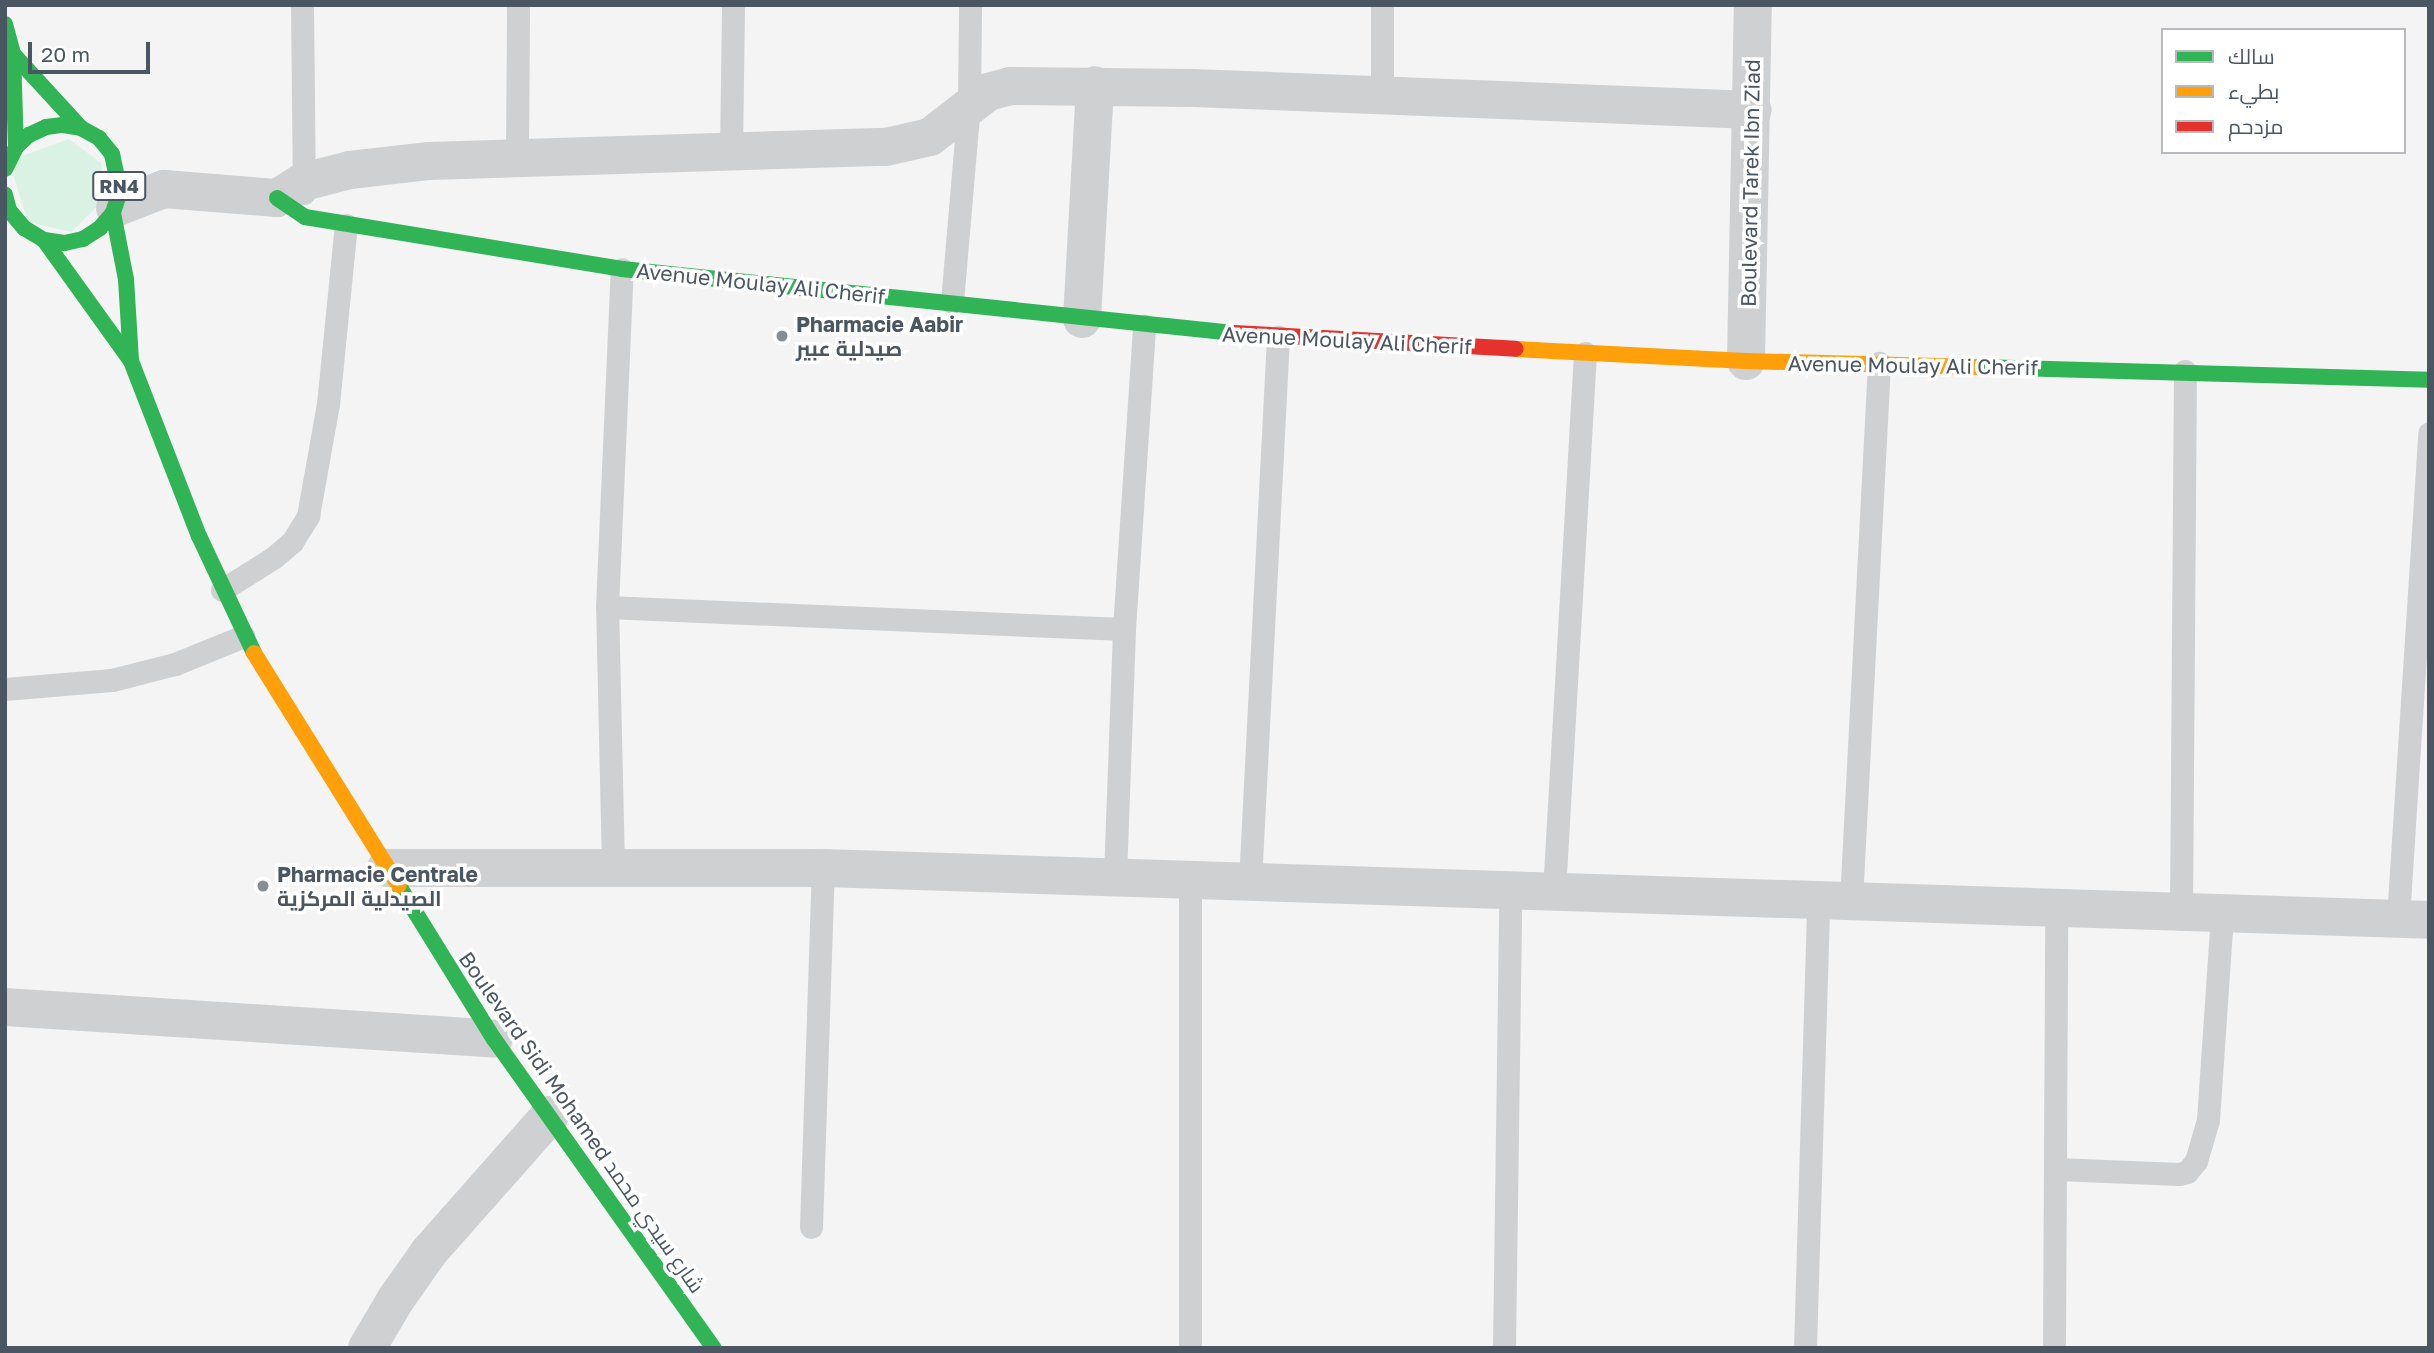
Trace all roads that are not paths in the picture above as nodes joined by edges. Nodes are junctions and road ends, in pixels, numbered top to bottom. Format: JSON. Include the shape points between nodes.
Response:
{"nodes":[{"id":1,"x":302,"y":5,"type":"edge"},
{"id":2,"x":518,"y":5,"type":"edge"},
{"id":3,"x":733,"y":5,"type":"edge"},
{"id":4,"x":970,"y":5,"type":"edge"},
{"id":5,"x":1382,"y":5,"type":"edge"},
{"id":6,"x":1753,"y":5,"type":"edge"},
{"id":7,"x":5,"y":24,"type":"edge"},
{"id":8,"x":13,"y":54,"type":"junction"},
{"id":9,"x":1095,"y":85,"type":"junction"},
{"id":10,"x":1382,"y":94,"type":"junction"},
{"id":11,"x":969,"y":105,"type":"junction"},
{"id":12,"x":1753,"y":110,"type":"junction"},
{"id":13,"x":81,"y":128,"type":"junction"},
{"id":14,"x":731,"y":151,"type":"junction"},
{"id":15,"x":10,"y":156,"type":"edge"},
{"id":16,"x":517,"y":156,"type":"junction"},
{"id":17,"x":118,"y":171,"type":"junction"},
{"id":18,"x":164,"y":189,"type":"junction"},
{"id":19,"x":295,"y":199,"type":"junction"},
{"id":20,"x":7,"y":205,"type":"edge"},
{"id":21,"x":114,"y":211,"type":"junction"},
{"id":22,"x":346,"y":225,"type":"junction"},
{"id":23,"x":44,"y":240,"type":"junction"},
{"id":24,"x":622,"y":269,"type":"junction"},
{"id":25,"x":952,"y":303,"type":"junction"},
{"id":26,"x":1083,"y":319,"type":"junction"},
{"id":27,"x":1144,"y":326,"type":"junction"},
{"id":28,"x":1278,"y":337,"type":"junction"},
{"id":29,"x":1585,"y":353,"type":"junction"},
{"id":30,"x":131,"y":361,"type":"junction"},
{"id":31,"x":1746,"y":361,"type":"junction"},
{"id":32,"x":1879,"y":363,"type":"junction"},
{"id":33,"x":2185,"y":371,"type":"junction"},
{"id":34,"x":2429,"y":380,"type":"edge"},
{"id":35,"x":2429,"y":433,"type":"edge"},
{"id":36,"x":222,"y":590,"type":"junction"},
{"id":37,"x":607,"y":607,"type":"junction"},
{"id":38,"x":1124,"y":629,"type":"junction"},
{"id":39,"x":244,"y":636,"type":"junction"},
{"id":40,"x":5,"y":689,"type":"edge"},
{"id":41,"x":613,"y":867,"type":"junction"},
{"id":42,"x":823,"y":867,"type":"junction"},
{"id":43,"x":386,"y":868,"type":"junction"},
{"id":44,"x":1115,"y":876,"type":"junction"},
{"id":45,"x":1190,"y":880,"type":"junction"},
{"id":46,"x":1250,"y":882,"type":"junction"},
{"id":47,"x":1510,"y":890,"type":"junction"},
{"id":48,"x":1554,"y":892,"type":"junction"},
{"id":49,"x":1835,"y":901,"type":"junction"},
{"id":50,"x":2056,"y":908,"type":"junction"},
{"id":51,"x":2181,"y":912,"type":"junction"},
{"id":52,"x":2222,"y":914,"type":"junction"},
{"id":53,"x":2413,"y":919,"type":"edge"},
{"id":54,"x":5,"y":1007,"type":"edge"},
{"id":55,"x":494,"y":1039,"type":"junction"},
{"id":56,"x":550,"y":1115,"type":"junction"},
{"id":57,"x":2057,"y":1169,"type":"junction"},
{"id":58,"x":811,"y":1227,"type":"dead end"},
{"id":59,"x":367,"y":1348,"type":"edge"},
{"id":60,"x":714,"y":1348,"type":"edge"},
{"id":61,"x":1190,"y":1348,"type":"edge"},
{"id":62,"x":1504,"y":1348,"type":"edge"},
{"id":63,"x":1805,"y":1348,"type":"edge"},
{"id":64,"x":2054,"y":1348,"type":"edge"}],
"edges":[{"from":1,"to":19,"type":"lane"},
{"from":2,"to":16,"type":"lane"},
{"from":3,"to":14,"type":"lane"},
{"from":4,"to":11,"type":"lane"},
{"from":5,"to":10,"type":"lane"},
{"from":6,"to":12,"type":"street","name":"Boulevard Tarek Ibn Ziad"},
{"from":7,"to":8,"type":"street","number":"RN4"},
{"from":8,"to":13,"type":"street","number":"RN4"},
{"from":8,"to":15,"type":"street","number":"RN4"},
{"from":9,"to":10,"type":"street"},
{"from":9,"to":11,"type":"street","via":[[1010,86],[988,92]]},
{"from":9,"to":26,"type":"street"},
{"from":10,"to":12,"type":"street"},
{"from":11,"to":14,"type":"street","via":[[942,130],[911,143]]},
{"from":11,"to":25,"type":"lane"},
{"from":12,"to":31,"type":"street","name":"Boulevard Tarek Ibn Ziad"},
{"from":13,"to":15,"type":"street","number":"RN4","via":[[46,127],[29,135]]},
{"from":13,"to":17,"type":"street","number":"RN4","via":[[99,138]]},
{"from":14,"to":16,"type":"street"},
{"from":16,"to":19,"type":"street","via":[[350,170]]},
{"from":17,"to":18,"type":"street"},
{"from":17,"to":21,"type":"street","number":"RN4","via":[[120,191]]},
{"from":18,"to":19,"type":"street"},
{"from":18,"to":21,"type":"street"},
{"from":19,"to":22,"type":"street","name":"Avenue Moulay Ali Cherif"},
{"from":20,"to":23,"type":"street","number":"RN4","via":[[24,228]]},
{"from":21,"to":23,"type":"street","number":"RN4","via":[[83,239],[64,243]]},
{"from":21,"to":30,"type":"street","number":"RN4","via":[[126,279]]},
{"from":22,"to":24,"type":"street","name":"Avenue Moulay Ali Cherif"},
{"from":22,"to":36,"type":"lane","via":[[328,404],[309,516],[292,542]]},
{"from":23,"to":30,"type":"street","number":"RN4"},
{"from":24,"to":25,"type":"street","name":"Avenue Moulay Ali Cherif"},
{"from":24,"to":37,"type":"lane"},
{"from":25,"to":26,"type":"street","name":"Avenue Moulay Ali Cherif"},
{"from":26,"to":27,"type":"street","name":"Avenue Moulay Ali Cherif"},
{"from":27,"to":28,"type":"street","name":"Avenue Moulay Ali Cherif"},
{"from":27,"to":38,"type":"lane"},
{"from":28,"to":29,"type":"street","name":"Avenue Moulay Ali Cherif"},
{"from":28,"to":46,"type":"lane"},
{"from":29,"to":31,"type":"street","name":"Avenue Moulay Ali Cherif"},
{"from":29,"to":48,"type":"lane"},
{"from":30,"to":36,"type":"street","name":"Boulevard Sidi Mohamed شارع سيدي محمد","number":"RN4"},
{"from":31,"to":32,"type":"street","name":"Avenue Moulay Ali Cherif"},
{"from":32,"to":33,"type":"street","name":"Avenue Moulay Ali Cherif"},
{"from":32,"to":49,"type":"lane"},
{"from":33,"to":34,"type":"street","name":"Avenue Moulay Ali Cherif"},
{"from":33,"to":51,"type":"lane"},
{"from":35,"to":53,"type":"lane"},
{"from":36,"to":39,"type":"street","name":"Boulevard Sidi Mohamed شارع سيدي محمد","number":"RN4"},
{"from":37,"to":38,"type":"lane"},
{"from":37,"to":41,"type":"lane"},
{"from":38,"to":44,"type":"lane"},
{"from":39,"to":40,"type":"lane","via":[[175,664],[112,680]]},
{"from":39,"to":43,"type":"street","name":"Boulevard Sidi Mohamed شارع سيدي محمد","number":"RN4"},
{"from":41,"to":42,"type":"street"},
{"from":41,"to":43,"type":"street"},
{"from":42,"to":44,"type":"street"},
{"from":42,"to":58,"type":"lane"},
{"from":43,"to":55,"type":"street","name":"Boulevard Sidi Mohamed شارع سيدي محمد","number":"RN4"},
{"from":44,"to":45,"type":"street"},
{"from":45,"to":46,"type":"street"},
{"from":45,"to":61,"type":"lane"},
{"from":46,"to":47,"type":"street"},
{"from":47,"to":48,"type":"street"},
{"from":47,"to":62,"type":"lane"},
{"from":48,"to":49,"type":"street"},
{"from":49,"to":50,"type":"street"},
{"from":49,"to":63,"type":"lane"},
{"from":50,"to":51,"type":"street"},
{"from":50,"to":57,"type":"lane"},
{"from":51,"to":52,"type":"street"},
{"from":52,"to":53,"type":"street"},
{"from":52,"to":57,"type":"lane","via":[[2208,1120],[2196,1161],[2179,1174]]},
{"from":54,"to":55,"type":"street"},
{"from":55,"to":56,"type":"street","name":"Boulevard Sidi Mohamed شارع سيدي محمد","number":"RN4"},
{"from":56,"to":59,"type":"street","via":[[429,1252]]},
{"from":56,"to":60,"type":"street","name":"Boulevard Sidi Mohamed شارع سيدي محمد","number":"RN4"},
{"from":57,"to":64,"type":"lane"}]}
